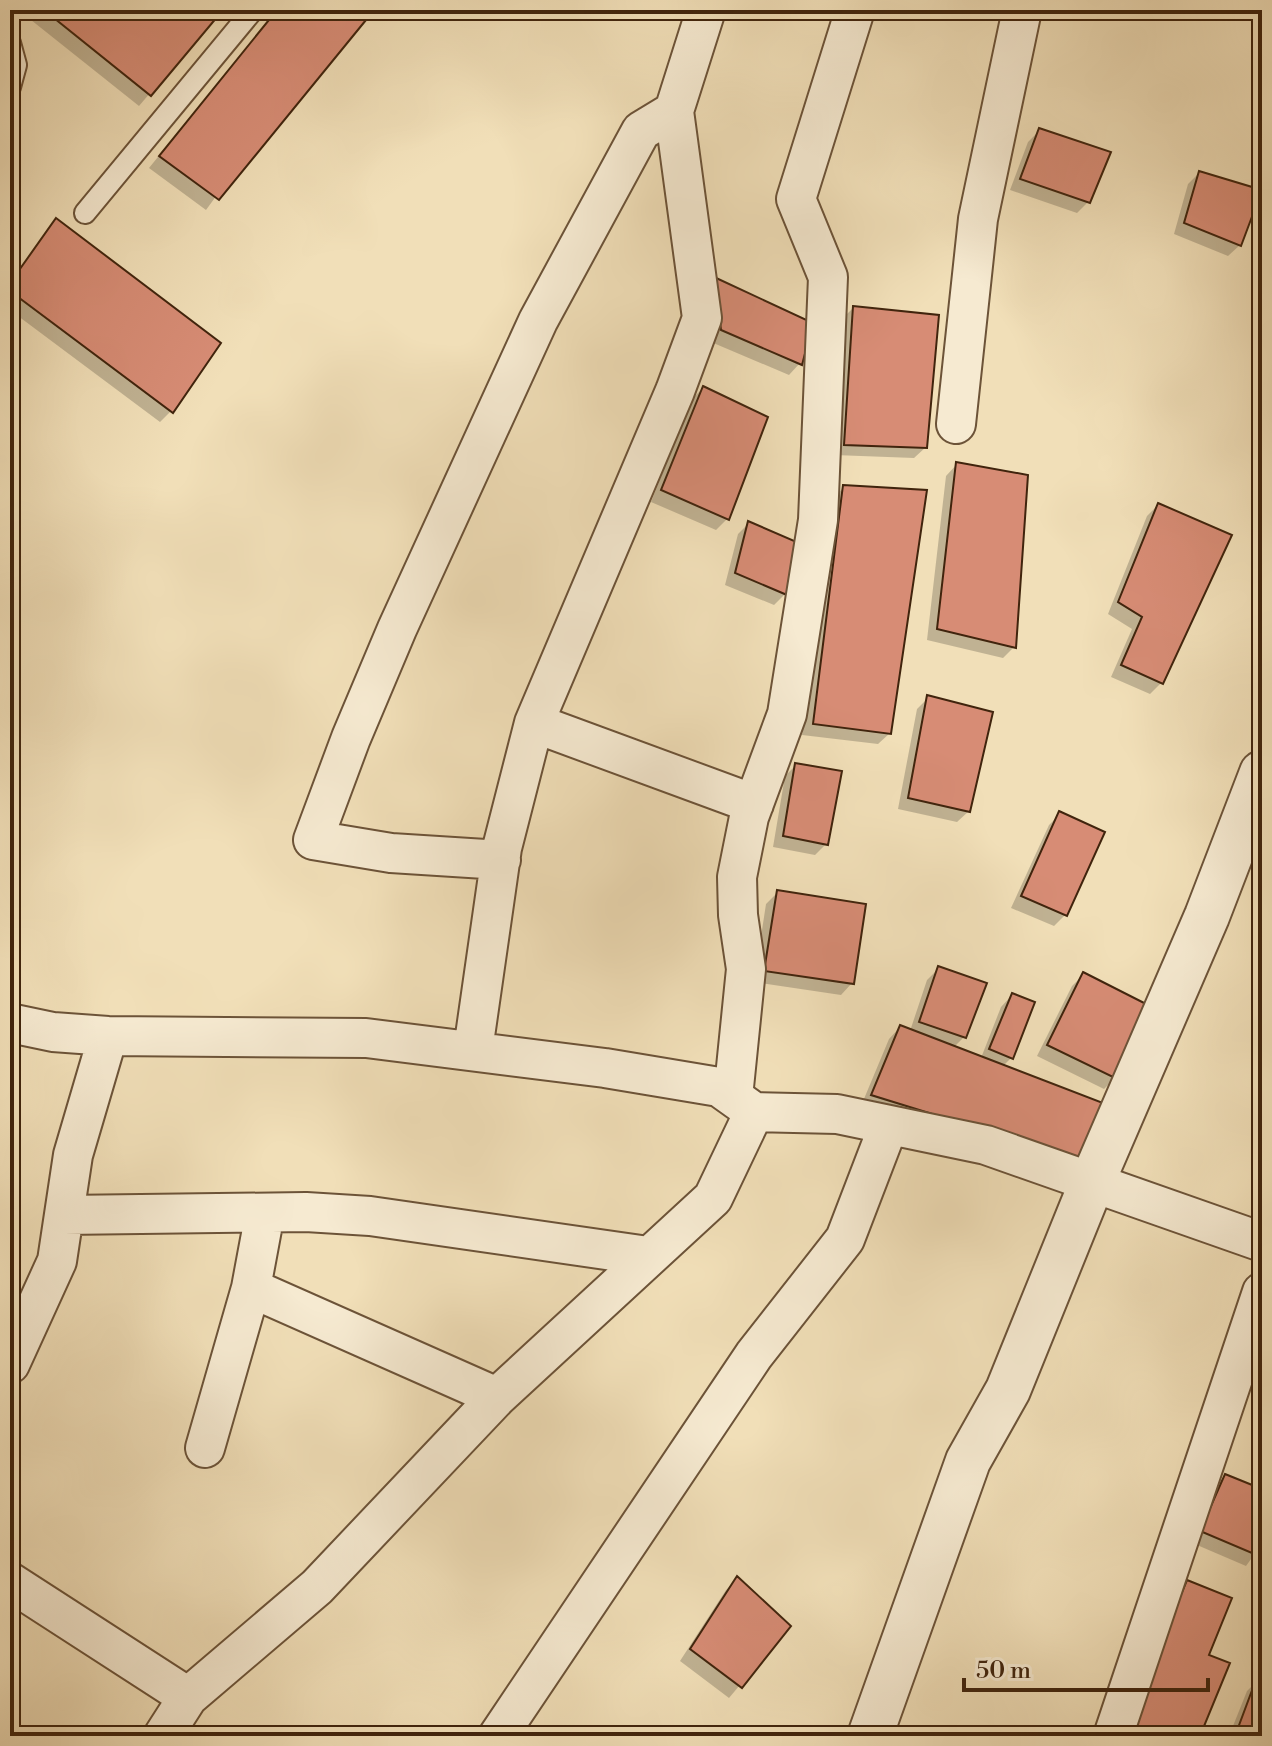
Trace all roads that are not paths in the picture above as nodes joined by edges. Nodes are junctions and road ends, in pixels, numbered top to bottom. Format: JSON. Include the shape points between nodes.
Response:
{"nodes":[{"id":1,"x":253,"y":10,"type":"edge"},
{"id":2,"x":706,"y":10,"type":"edge"},
{"id":3,"x":855,"y":10,"type":"edge"},
{"id":4,"x":1022,"y":10,"type":"edge"},
{"id":5,"x":10,"y":43,"type":"edge"},
{"id":6,"x":10,"y":87,"type":"edge"},
{"id":7,"x":674,"y":111,"type":"junction"},
{"id":8,"x":85,"y":213,"type":"dead end"},
{"id":9,"x":956,"y":424,"type":"dead end"},
{"id":10,"x":534,"y":723,"type":"junction"},
{"id":11,"x":1262,"y":773,"type":"edge"},
{"id":12,"x":754,"y":804,"type":"junction"},
{"id":13,"x":501,"y":860,"type":"junction"},
{"id":14,"x":10,"y":1023,"type":"edge"},
{"id":15,"x":108,"y":1036,"type":"junction"},
{"id":16,"x":473,"y":1050,"type":"junction"},
{"id":17,"x":743,"y":1104,"type":"junction"},
{"id":18,"x":888,"y":1127,"type":"junction"},
{"id":19,"x":1093,"y":1180,"type":"junction"},
{"id":20,"x":265,"y":1213,"type":"junction"},
{"id":21,"x":64,"y":1215,"type":"junction"},
{"id":22,"x":1262,"y":1242,"type":"edge"},
{"id":23,"x":648,"y":1256,"type":"junction"},
{"id":24,"x":251,"y":1288,"type":"junction"},
{"id":25,"x":1262,"y":1292,"type":"edge"},
{"id":26,"x":10,"y":1364,"type":"edge"},
{"id":27,"x":497,"y":1397,"type":"junction"},
{"id":28,"x":205,"y":1448,"type":"dead end"},
{"id":29,"x":15,"y":1598,"type":"edge"},
{"id":30,"x":188,"y":1697,"type":"junction"},
{"id":31,"x":163,"y":1736,"type":"edge"},
{"id":32,"x":498,"y":1736,"type":"edge"},
{"id":33,"x":870,"y":1736,"type":"edge"},
{"id":34,"x":1113,"y":1736,"type":"edge"}],
"edges":[{"from":1,"to":8,"type":"lane"},
{"from":2,"to":7,"type":"street"},
{"from":3,"to":12,"type":"street","via":[[796,199],[828,277],[818,520],[787,714]]},
{"from":4,"to":9,"type":"street","via":[[978,219]]},
{"from":5,"to":6,"type":"lane","via":[[16,65]]},
{"from":7,"to":10,"type":"street","via":[[702,318]]},
{"from":7,"to":13,"type":"street","via":[[641,131],[538,321],[380,670],[313,840],[391,853]]},
{"from":10,"to":12,"type":"street"},
{"from":10,"to":13,"type":"street"},
{"from":11,"to":19,"type":"street"},
{"from":12,"to":17,"type":"street","via":[[737,877],[746,969]]},
{"from":13,"to":16,"type":"street"},
{"from":14,"to":15,"type":"street"},
{"from":15,"to":16,"type":"street","via":[[322,1036]]},
{"from":15,"to":21,"type":"street","via":[[73,1155]]},
{"from":16,"to":17,"type":"street","via":[[719,1087]]},
{"from":17,"to":18,"type":"street","via":[[837,1114]]},
{"from":17,"to":23,"type":"street","via":[[713,1198]]},
{"from":18,"to":19,"type":"street","via":[[986,1145]]},
{"from":18,"to":32,"type":"street","via":[[845,1239],[754,1355]]},
{"from":19,"to":22,"type":"street"},
{"from":19,"to":33,"type":"street","via":[[1008,1390],[968,1461]]},
{"from":20,"to":21,"type":"street"},
{"from":20,"to":23,"type":"street","via":[[370,1216]]},
{"from":20,"to":24,"type":"street"},
{"from":21,"to":26,"type":"street","via":[[57,1261]]},
{"from":23,"to":27,"type":"street"},
{"from":24,"to":27,"type":"street"},
{"from":24,"to":28,"type":"street"},
{"from":25,"to":34,"type":"street"},
{"from":27,"to":30,"type":"street","via":[[317,1587]]},
{"from":29,"to":30,"type":"street"},
{"from":30,"to":31,"type":"street"}]}
